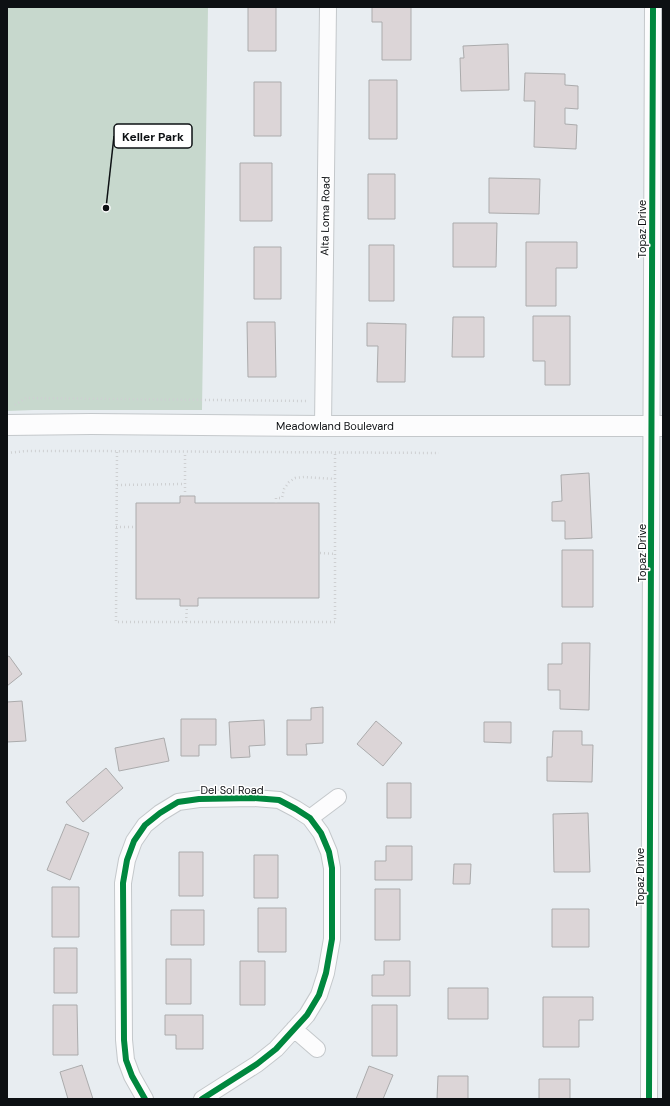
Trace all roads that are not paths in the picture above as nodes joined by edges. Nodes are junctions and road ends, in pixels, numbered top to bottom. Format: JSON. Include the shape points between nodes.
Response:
{"nodes":[{"id":1,"x":328,"y":7,"type":"edge"},
{"id":2,"x":653,"y":7,"type":"edge"},
{"id":3,"x":7,"y":425,"type":"edge"},
{"id":4,"x":323,"y":426,"type":"junction"},
{"id":5,"x":658,"y":426,"type":"edge"},
{"id":6,"x":338,"y":797,"type":"dead end"},
{"id":7,"x":310,"y":818,"type":"junction"},
{"id":8,"x":294,"y":1029,"type":"junction"},
{"id":9,"x":317,"y":1049,"type":"dead end"},
{"id":10,"x":145,"y":1099,"type":"edge"},
{"id":11,"x":202,"y":1099,"type":"edge"},
{"id":12,"x":649,"y":1099,"type":"edge"}],
"edges":[{"from":1,"to":4,"type":"street","name":"Alta Loma Road"},
{"from":2,"to":5,"type":"street","name":"Topaz Drive"},
{"from":3,"to":4,"type":"street","name":"Meadowland Boulevard"},
{"from":4,"to":5,"type":"street","name":"Meadowland Boulevard"},
{"from":5,"to":12,"type":"street","name":"Topaz Drive"},
{"from":6,"to":7,"type":"street"},
{"from":7,"to":8,"type":"street","name":"Del Sol Road","via":[[321,833],[332,868],[332,939],[319,995],[307,1015]]},
{"from":7,"to":10,"type":"street","name":"Del Sol Road","via":[[279,800],[199,799],[178,802],[160,813],[145,825],[134,841],[123,883],[124,1040],[126,1060]]},
{"from":8,"to":9,"type":"street"},
{"from":8,"to":11,"type":"street","name":"Del Sol Road","via":[[276,1049],[257,1064]]}]}
